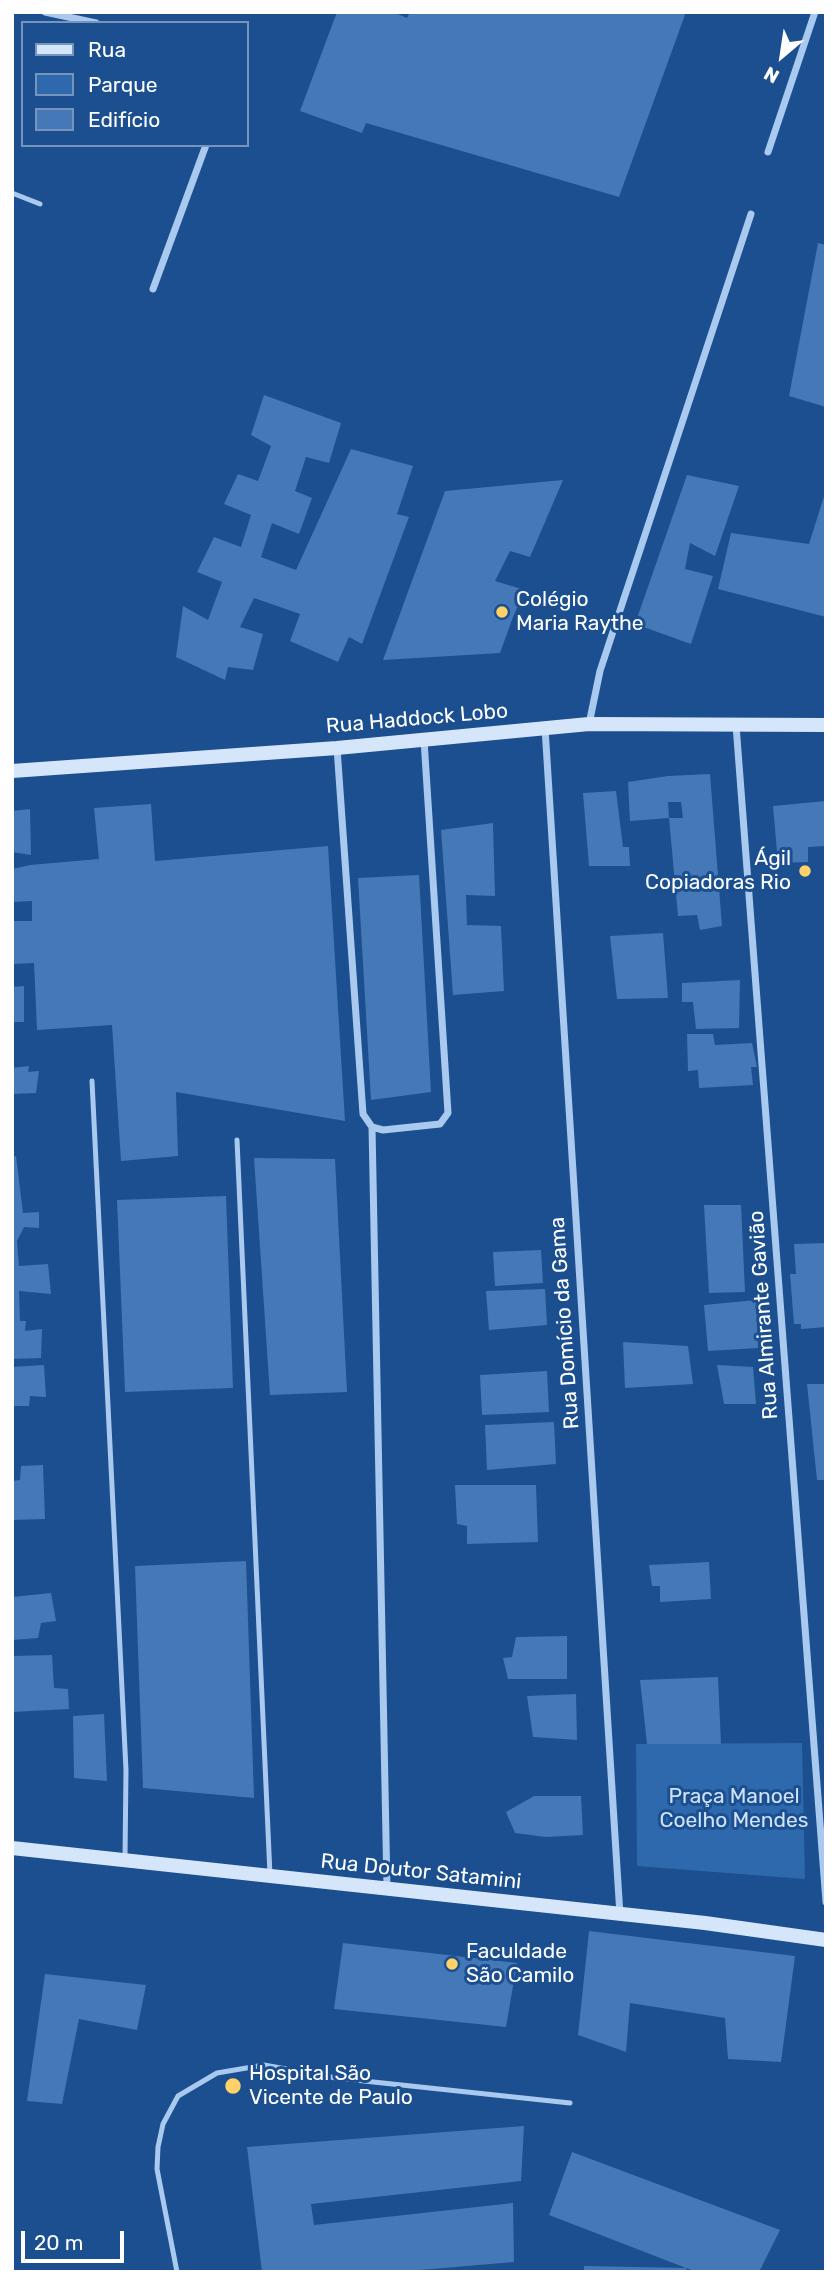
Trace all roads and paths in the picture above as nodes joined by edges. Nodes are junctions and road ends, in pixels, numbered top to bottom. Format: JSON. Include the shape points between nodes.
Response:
{"nodes":[{"id":1,"x":45,"y":12,"type":"edge"},
{"id":2,"x":815,"y":12,"type":"edge"},
{"id":3,"x":87,"y":21,"type":"edge"},
{"id":4,"x":205,"y":147,"type":"edge"},
{"id":5,"x":768,"y":152,"type":"dead end"},
{"id":6,"x":12,"y":193,"type":"edge"},
{"id":7,"x":40,"y":204,"type":"dead end"},
{"id":8,"x":751,"y":214,"type":"dead end"},
{"id":9,"x":153,"y":289,"type":"dead end"},
{"id":10,"x":589,"y":724,"type":"junction"},
{"id":11,"x":736,"y":724,"type":"junction"},
{"id":12,"x":826,"y":725,"type":"edge"},
{"id":13,"x":545,"y":728,"type":"junction"},
{"id":14,"x":424,"y":739,"type":"junction"},
{"id":15,"x":337,"y":748,"type":"junction"},
{"id":16,"x":12,"y":771,"type":"edge"},
{"id":17,"x":92,"y":1081,"type":"dead end"},
{"id":18,"x":372,"y":1127,"type":"junction"},
{"id":19,"x":237,"y":1140,"type":"dead end"},
{"id":20,"x":12,"y":1848,"type":"edge"},
{"id":21,"x":125,"y":1860,"type":"junction"},
{"id":22,"x":270,"y":1876,"type":"junction"},
{"id":23,"x":387,"y":1889,"type":"junction"},
{"id":24,"x":826,"y":1902,"type":"edge"},
{"id":25,"x":620,"y":1915,"type":"junction"},
{"id":26,"x":826,"y":1940,"type":"edge"},
{"id":27,"x":570,"y":2103,"type":"dead end"},
{"id":28,"x":177,"y":2272,"type":"edge"}],
"edges":[{"from":1,"to":3,"type":"street"},
{"from":2,"to":5,"type":"street"},
{"from":4,"to":9,"type":"street"},
{"from":6,"to":7,"type":"lane"},
{"from":8,"to":10,"type":"street","via":[[600,671]]},
{"from":10,"to":11,"type":"main road","name":"Rua Haddock Lobo"},
{"from":10,"to":13,"type":"main road","name":"Rua Haddock Lobo"},
{"from":11,"to":12,"type":"main road","name":"Rua Haddock Lobo"},
{"from":11,"to":24,"type":"street","name":"Rua Almirante Gavião"},
{"from":13,"to":14,"type":"main road","name":"Rua Haddock Lobo"},
{"from":13,"to":25,"type":"street","name":"Rua Domício da Gama"},
{"from":14,"to":15,"type":"main road","name":"Rua Haddock Lobo"},
{"from":14,"to":18,"type":"street","via":[[448,1113],[440,1124]]},
{"from":15,"to":16,"type":"main road","name":"Rua Haddock Lobo"},
{"from":15,"to":18,"type":"street","via":[[363,1114]]},
{"from":17,"to":21,"type":"lane","via":[[126,1770]]},
{"from":18,"to":23,"type":"street"},
{"from":19,"to":22,"type":"lane"},
{"from":20,"to":21,"type":"main road","name":"Rua Doutor Satamini"},
{"from":21,"to":22,"type":"main road","name":"Rua Doutor Satamini"},
{"from":22,"to":23,"type":"main road","name":"Rua Doutor Satamini"},
{"from":23,"to":25,"type":"main road","name":"Rua Doutor Satamini"},
{"from":25,"to":26,"type":"main road","name":"Rua Doutor Satamini"},
{"from":27,"to":28,"type":"lane","via":[[264,2066],[217,2073],[178,2096],[160,2136],[157,2169]]}]}
